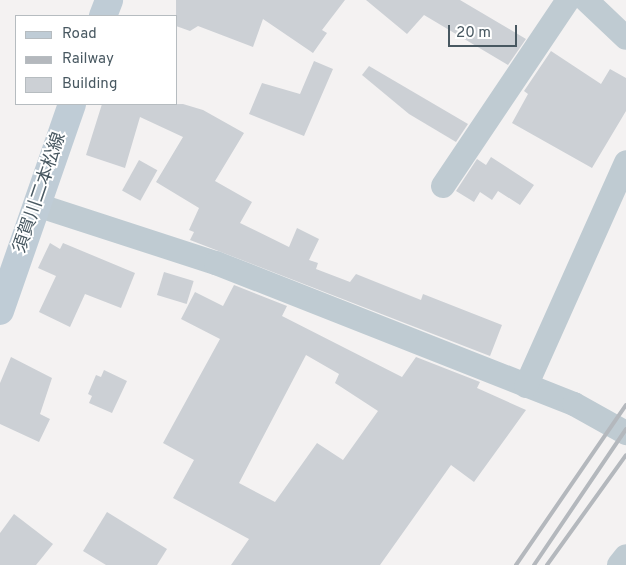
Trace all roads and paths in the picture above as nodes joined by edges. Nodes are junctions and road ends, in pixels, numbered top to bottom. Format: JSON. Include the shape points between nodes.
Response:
{"nodes":[{"id":1,"x":109,"y":0,"type":"edge"},
{"id":2,"x":568,"y":0,"type":"edge"},
{"id":3,"x":586,"y":0,"type":"edge"},
{"id":4,"x":103,"y":15,"type":"edge"},
{"id":5,"x":626,"y":38,"type":"edge"},
{"id":6,"x":72,"y":105,"type":"edge"},
{"id":7,"x":626,"y":162,"type":"edge"},
{"id":8,"x":443,"y":186,"type":"dead end"},
{"id":9,"x":37,"y":205,"type":"junction"},
{"id":10,"x":0,"y":311,"type":"edge"},
{"id":11,"x":526,"y":386,"type":"junction"},
{"id":12,"x":626,"y":433,"type":"edge"},
{"id":13,"x":626,"y":556,"type":"edge"},
{"id":14,"x":619,"y":565,"type":"edge"}],
"edges":[{"from":1,"to":4,"type":"main road"},
{"from":2,"to":8,"type":"street"},
{"from":3,"to":5,"type":"street"},
{"from":6,"to":9,"type":"main road","name":"須賀川二本松線"},
{"from":7,"to":11,"type":"street"},
{"from":9,"to":10,"type":"main road","name":"須賀川二本松線"},
{"from":9,"to":11,"type":"street","via":[[216,263]]},
{"from":11,"to":12,"type":"street","via":[[574,404]]},
{"from":13,"to":14,"type":"street"}]}
